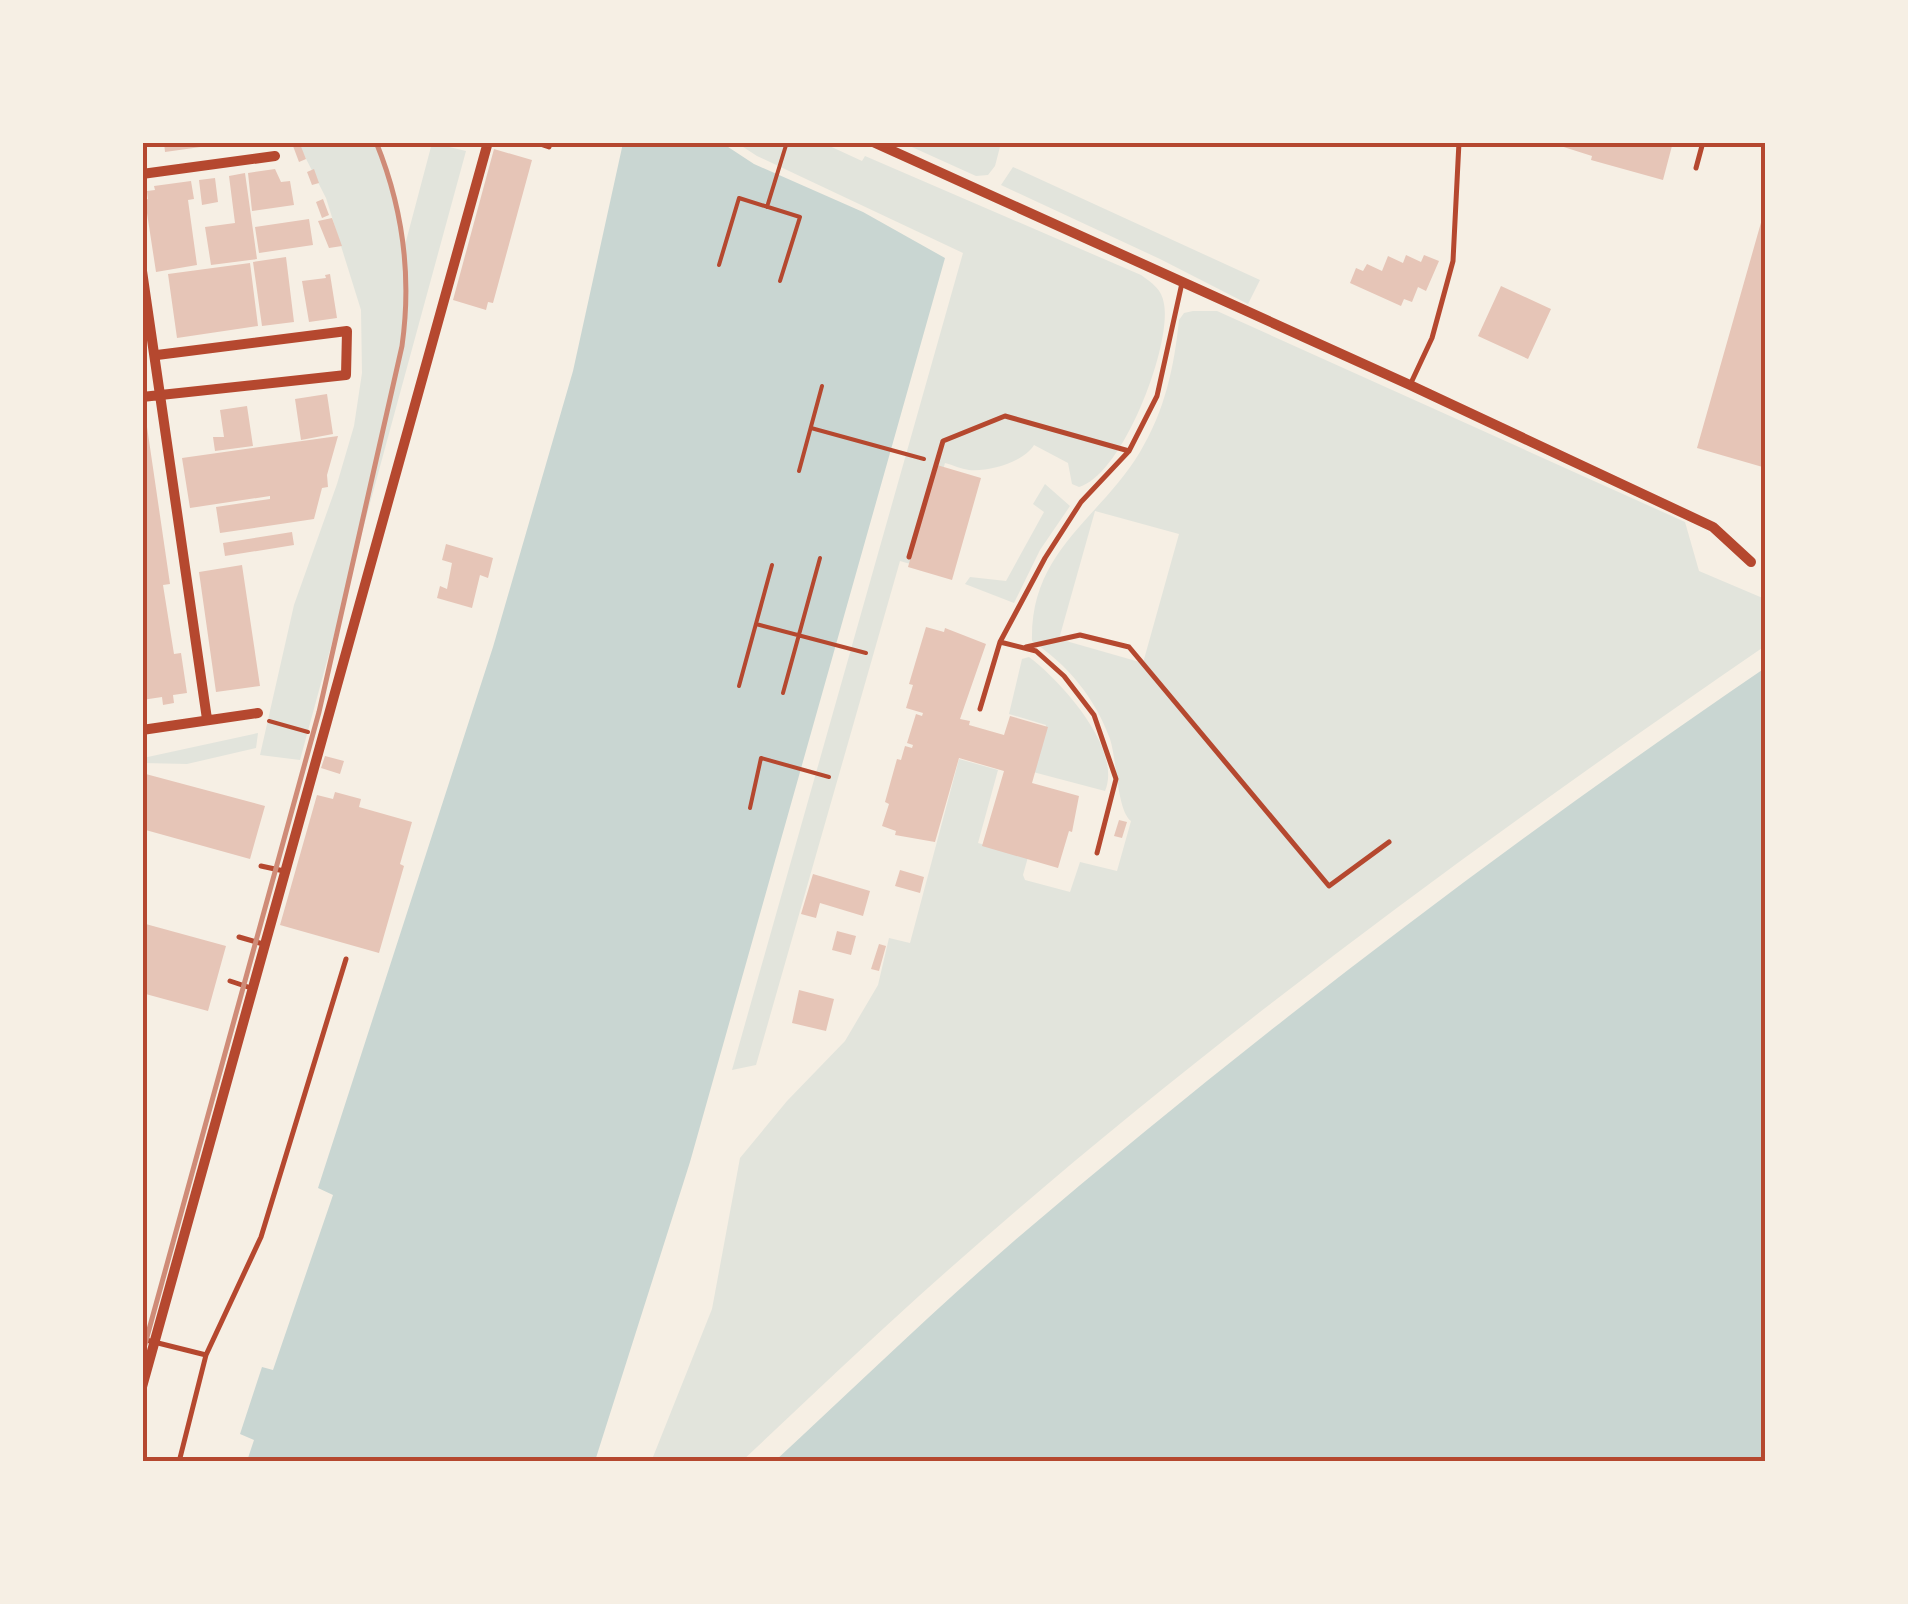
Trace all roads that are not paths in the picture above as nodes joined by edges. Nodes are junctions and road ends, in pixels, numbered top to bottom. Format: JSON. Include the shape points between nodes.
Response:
{"nodes":[{"id":1,"x":488,"y":142,"type":"edge"},
{"id":2,"x":534,"y":142,"type":"edge"},
{"id":3,"x":873,"y":142,"type":"edge"},
{"id":4,"x":1459,"y":142,"type":"edge"},
{"id":5,"x":1703,"y":142,"type":"edge"},
{"id":6,"x":549,"y":147,"type":"dead end"},
{"id":7,"x":275,"y":156,"type":"dead end"},
{"id":8,"x":1696,"y":168,"type":"dead end"},
{"id":9,"x":142,"y":174,"type":"edge"},
{"id":10,"x":142,"y":271,"type":"edge"},
{"id":11,"x":1182,"y":282,"type":"junction"},
{"id":12,"x":156,"y":355,"type":"junction"},
{"id":13,"x":1410,"y":385,"type":"junction"},
{"id":14,"x":161,"y":395,"type":"junction"},
{"id":15,"x":142,"y":397,"type":"edge"},
{"id":16,"x":1129,"y":451,"type":"junction"},
{"id":17,"x":908,"y":557,"type":"dead end"},
{"id":18,"x":1750,"y":562,"type":"joint"},
{"id":19,"x":1766,"y":562,"type":"edge"},
{"id":20,"x":1000,"y":642,"type":"junction"},
{"id":21,"x":1023,"y":648,"type":"junction"},
{"id":22,"x":980,"y":709,"type":"dead end"},
{"id":23,"x":258,"y":712,"type":"dead end"},
{"id":24,"x":208,"y":720,"type":"junction"},
{"id":25,"x":142,"y":730,"type":"edge"},
{"id":26,"x":1389,"y":842,"type":"dead end"},
{"id":27,"x":1096,"y":852,"type":"dead end"},
{"id":28,"x":261,"y":866,"type":"dead end"},
{"id":29,"x":286,"y":872,"type":"junction"},
{"id":30,"x":240,"y":938,"type":"dead end"},
{"id":31,"x":266,"y":945,"type":"junction"},
{"id":32,"x":346,"y":960,"type":"dead end"},
{"id":33,"x":230,"y":981,"type":"dead end"},
{"id":34,"x":254,"y":989,"type":"junction"},
{"id":35,"x":142,"y":1339,"type":"edge"},
{"id":36,"x":155,"y":1342,"type":"junction"},
{"id":37,"x":206,"y":1356,"type":"junction"},
{"id":38,"x":145,"y":1368,"type":"edge"},
{"id":39,"x":142,"y":1387,"type":"edge"},
{"id":40,"x":179,"y":1462,"type":"edge"}],
"edges":[{"from":1,"to":29,"type":"street"},
{"from":2,"to":6,"type":"lane"},
{"from":3,"to":11,"type":"street"},
{"from":4,"to":13,"type":"lane","via":[[1453,261],[1432,338]]},
{"from":5,"to":8,"type":"lane"},
{"from":7,"to":9,"type":"street"},
{"from":10,"to":12,"type":"street"},
{"from":11,"to":13,"type":"street"},
{"from":11,"to":16,"type":"lane","via":[[1157,396]]},
{"from":12,"to":14,"type":"street"},
{"from":12,"to":14,"type":"street","via":[[346,331],[346,374]]},
{"from":13,"to":18,"type":"street","via":[[1712,527]]},
{"from":14,"to":15,"type":"street"},
{"from":14,"to":24,"type":"street"},
{"from":16,"to":17,"type":"lane","via":[[1005,416],[943,440]]},
{"from":16,"to":20,"type":"lane","via":[[1080,502]]},
{"from":18,"to":19,"type":"lane"},
{"from":20,"to":21,"type":"lane"},
{"from":20,"to":22,"type":"lane"},
{"from":21,"to":26,"type":"lane","via":[[1080,635],[1129,647],[1329,886]]},
{"from":21,"to":27,"type":"lane","via":[[1064,676],[1094,715],[1116,779]]},
{"from":23,"to":24,"type":"street"},
{"from":24,"to":25,"type":"street"},
{"from":28,"to":29,"type":"lane"},
{"from":29,"to":31,"type":"street"},
{"from":30,"to":31,"type":"lane"},
{"from":31,"to":34,"type":"street"},
{"from":32,"to":37,"type":"lane","via":[[262,1237]]},
{"from":33,"to":34,"type":"lane"},
{"from":34,"to":36,"type":"street"},
{"from":35,"to":36,"type":"lane"},
{"from":36,"to":37,"type":"lane"},
{"from":36,"to":38,"type":"street"},
{"from":37,"to":40,"type":"lane"},
{"from":38,"to":39,"type":"street"}]}
